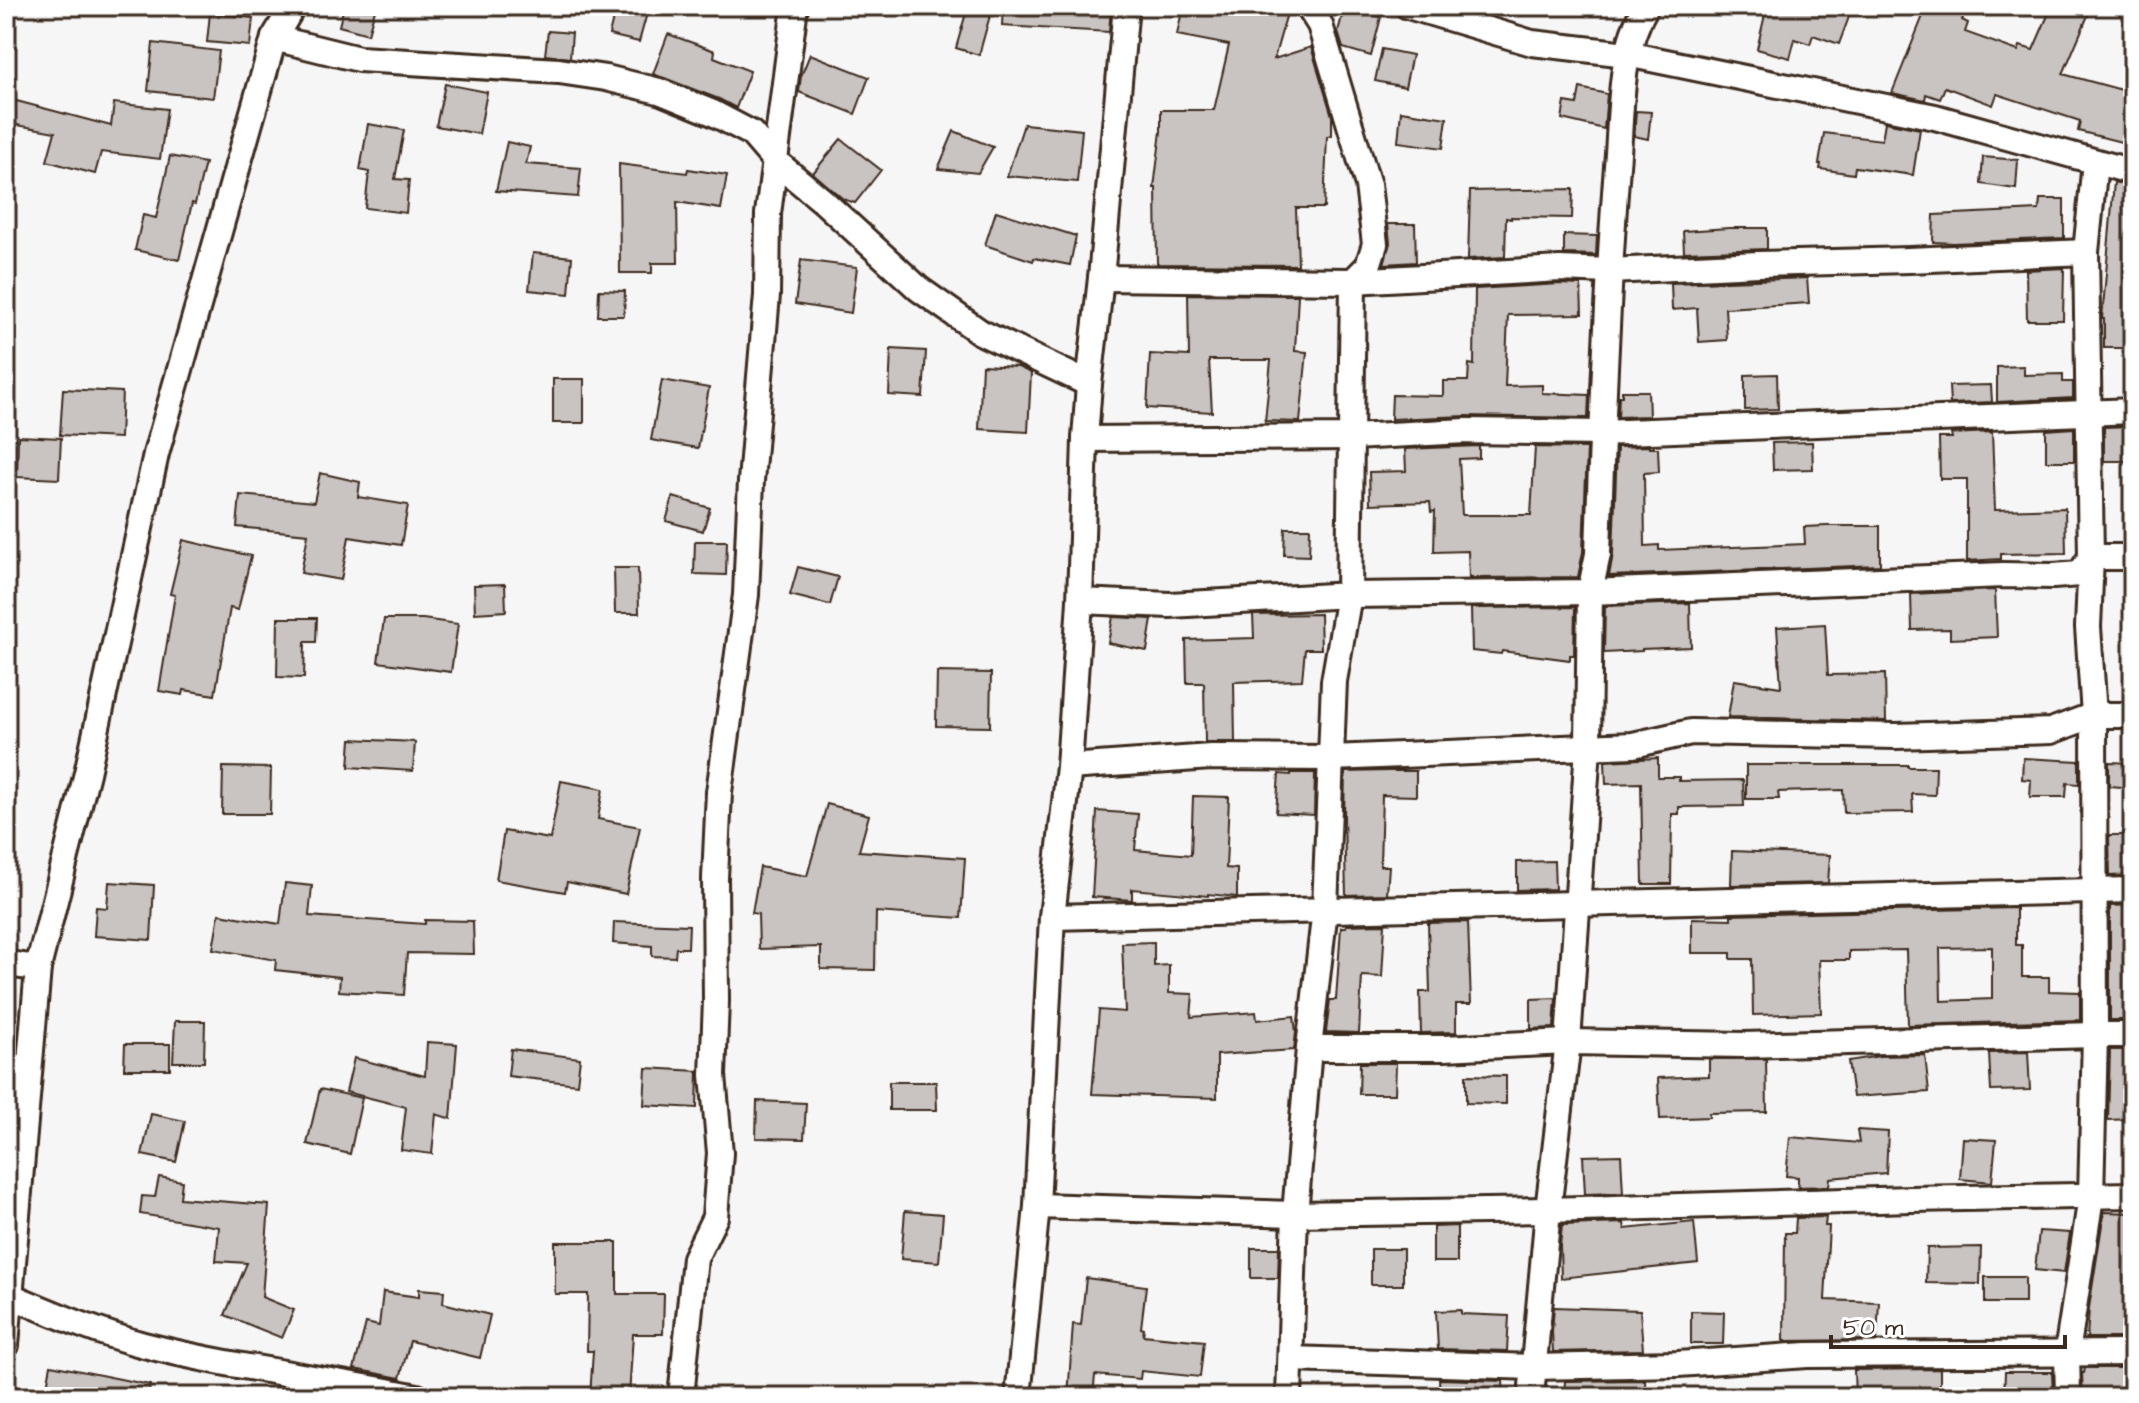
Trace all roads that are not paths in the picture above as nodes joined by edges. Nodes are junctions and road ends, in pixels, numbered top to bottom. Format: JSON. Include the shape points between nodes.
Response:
{"nodes":[{"id":1,"x":293,"y":6,"type":"edge"},
{"id":2,"x":795,"y":6,"type":"edge"},
{"id":3,"x":1126,"y":6,"type":"edge"},
{"id":4,"x":1308,"y":6,"type":"edge"},
{"id":5,"x":1408,"y":6,"type":"edge"},
{"id":6,"x":1646,"y":6,"type":"edge"},
{"id":7,"x":274,"y":38,"type":"junction"},
{"id":8,"x":1627,"y":54,"type":"junction"},
{"id":9,"x":775,"y":161,"type":"junction"},
{"id":10,"x":2095,"y":162,"type":"junction"},
{"id":11,"x":2133,"y":172,"type":"edge"},
{"id":12,"x":2086,"y":252,"type":"junction"},
{"id":13,"x":1609,"y":271,"type":"junction"},
{"id":14,"x":1101,"y":278,"type":"junction"},
{"id":15,"x":1353,"y":281,"type":"junction"},
{"id":16,"x":1089,"y":384,"type":"junction"},
{"id":17,"x":2133,"y":411,"type":"edge"},
{"id":18,"x":2088,"y":412,"type":"junction"},
{"id":19,"x":1602,"y":433,"type":"junction"},
{"id":20,"x":1352,"y":437,"type":"junction"},
{"id":21,"x":1085,"y":439,"type":"junction"},
{"id":22,"x":2091,"y":557,"type":"junction"},
{"id":23,"x":2133,"y":557,"type":"edge"},
{"id":24,"x":1590,"y":592,"type":"junction"},
{"id":25,"x":1349,"y":595,"type":"junction"},
{"id":26,"x":1080,"y":601,"type":"junction"},
{"id":27,"x":2094,"y":715,"type":"junction"},
{"id":28,"x":2133,"y":715,"type":"edge"},
{"id":29,"x":1588,"y":747,"type":"junction"},
{"id":30,"x":1332,"y":758,"type":"junction"},
{"id":31,"x":1069,"y":767,"type":"junction"},
{"id":32,"x":2133,"y":890,"type":"edge"},
{"id":33,"x":2094,"y":891,"type":"junction"},
{"id":34,"x":1576,"y":904,"type":"junction"},
{"id":35,"x":1325,"y":909,"type":"junction"},
{"id":36,"x":1052,"y":917,"type":"junction"},
{"id":37,"x":6,"y":964,"type":"edge"},
{"id":38,"x":38,"y":968,"type":"junction"},
{"id":39,"x":2095,"y":1035,"type":"junction"},
{"id":40,"x":2133,"y":1035,"type":"edge"},
{"id":41,"x":1568,"y":1042,"type":"junction"},
{"id":42,"x":1309,"y":1048,"type":"junction"},
{"id":43,"x":2133,"y":1195,"type":"edge"},
{"id":44,"x":2091,"y":1197,"type":"junction"},
{"id":45,"x":1037,"y":1206,"type":"junction"},
{"id":46,"x":1548,"y":1210,"type":"junction"},
{"id":47,"x":1295,"y":1214,"type":"junction"},
{"id":48,"x":11,"y":1296,"type":"junction"},
{"id":49,"x":6,"y":1345,"type":"edge"},
{"id":50,"x":2067,"y":1353,"type":"junction"},
{"id":51,"x":2133,"y":1353,"type":"edge"},
{"id":52,"x":1291,"y":1359,"type":"junction"},
{"id":53,"x":1533,"y":1367,"type":"junction"},
{"id":54,"x":417,"y":1397,"type":"edge"},
{"id":55,"x":681,"y":1397,"type":"edge"},
{"id":56,"x":1018,"y":1397,"type":"edge"},
{"id":57,"x":1289,"y":1397,"type":"edge"},
{"id":58,"x":1531,"y":1397,"type":"edge"},
{"id":59,"x":2068,"y":1397,"type":"edge"}],
"edges":[{"from":1,"to":7,"type":"street"},
{"from":2,"to":9,"type":"street"},
{"from":3,"to":14,"type":"street"},
{"from":4,"to":15,"type":"street","via":[[1320,25],[1368,185],[1375,244],[1368,266]]},
{"from":5,"to":8,"type":"street","via":[[1532,43]]},
{"from":6,"to":8,"type":"street"},
{"from":7,"to":9,"type":"street","via":[[359,59],[559,71],[659,91],[751,133]]},
{"from":7,"to":38,"type":"street","via":[[156,454],[87,773]]},
{"from":8,"to":10,"type":"street","via":[[1935,117]]},
{"from":8,"to":13,"type":"street"},
{"from":9,"to":16,"type":"street","via":[[919,289],[980,332]]},
{"from":9,"to":55,"type":"street","via":[[746,595],[719,792],[713,1075],[720,1153],[715,1217],[695,1258]]},
{"from":10,"to":11,"type":"street"},
{"from":10,"to":12,"type":"street"},
{"from":12,"to":13,"type":"street"},
{"from":12,"to":18,"type":"street"},
{"from":13,"to":15,"type":"street"},
{"from":13,"to":19,"type":"street"},
{"from":14,"to":15,"type":"street"},
{"from":14,"to":16,"type":"street"},
{"from":15,"to":20,"type":"street"},
{"from":16,"to":21,"type":"street"},
{"from":17,"to":18,"type":"street"},
{"from":18,"to":19,"type":"street"},
{"from":18,"to":22,"type":"street"},
{"from":19,"to":20,"type":"street","via":[[1466,431]]},
{"from":19,"to":24,"type":"street","via":[[1598,554]]},
{"from":20,"to":21,"type":"street"},
{"from":20,"to":25,"type":"street"},
{"from":21,"to":26,"type":"street"},
{"from":22,"to":23,"type":"street"},
{"from":22,"to":24,"type":"street","via":[[2080,574],[2053,576]]},
{"from":22,"to":27,"type":"street","via":[[2088,627]]},
{"from":24,"to":25,"type":"street"},
{"from":24,"to":29,"type":"street"},
{"from":25,"to":26,"type":"street","via":[[1170,605]]},
{"from":25,"to":30,"type":"street","via":[[1334,681]]},
{"from":26,"to":31,"type":"street"},
{"from":27,"to":28,"type":"street"},
{"from":27,"to":29,"type":"street","via":[[2051,731],[1896,736],[1691,732],[1633,745]]},
{"from":27,"to":33,"type":"street"},
{"from":29,"to":30,"type":"street"},
{"from":29,"to":34,"type":"street"},
{"from":30,"to":31,"type":"street","via":[[1211,757]]},
{"from":30,"to":35,"type":"street"},
{"from":31,"to":36,"type":"street"},
{"from":32,"to":33,"type":"street"},
{"from":33,"to":34,"type":"street"},
{"from":33,"to":39,"type":"street"},
{"from":34,"to":35,"type":"street"},
{"from":34,"to":41,"type":"street"},
{"from":35,"to":36,"type":"street"},
{"from":35,"to":42,"type":"street"},
{"from":36,"to":45,"type":"street"},
{"from":37,"to":38,"type":"street"},
{"from":38,"to":48,"type":"street"},
{"from":39,"to":40,"type":"street"},
{"from":39,"to":41,"type":"street","via":[[1744,1045]]},
{"from":39,"to":44,"type":"street"},
{"from":41,"to":42,"type":"street"},
{"from":41,"to":46,"type":"street"},
{"from":42,"to":47,"type":"street"},
{"from":43,"to":44,"type":"street"},
{"from":44,"to":46,"type":"street"},
{"from":44,"to":50,"type":"street"},
{"from":45,"to":47,"type":"street"},
{"from":45,"to":56,"type":"street"},
{"from":46,"to":47,"type":"street"},
{"from":46,"to":53,"type":"street"},
{"from":47,"to":52,"type":"street"},
{"from":48,"to":49,"type":"street"},
{"from":48,"to":54,"type":"street","via":[[143,1344]]},
{"from":50,"to":51,"type":"street"},
{"from":50,"to":53,"type":"street","via":[[1807,1355]]},
{"from":50,"to":59,"type":"street"},
{"from":52,"to":53,"type":"street"},
{"from":52,"to":57,"type":"street"},
{"from":53,"to":58,"type":"street"}]}
